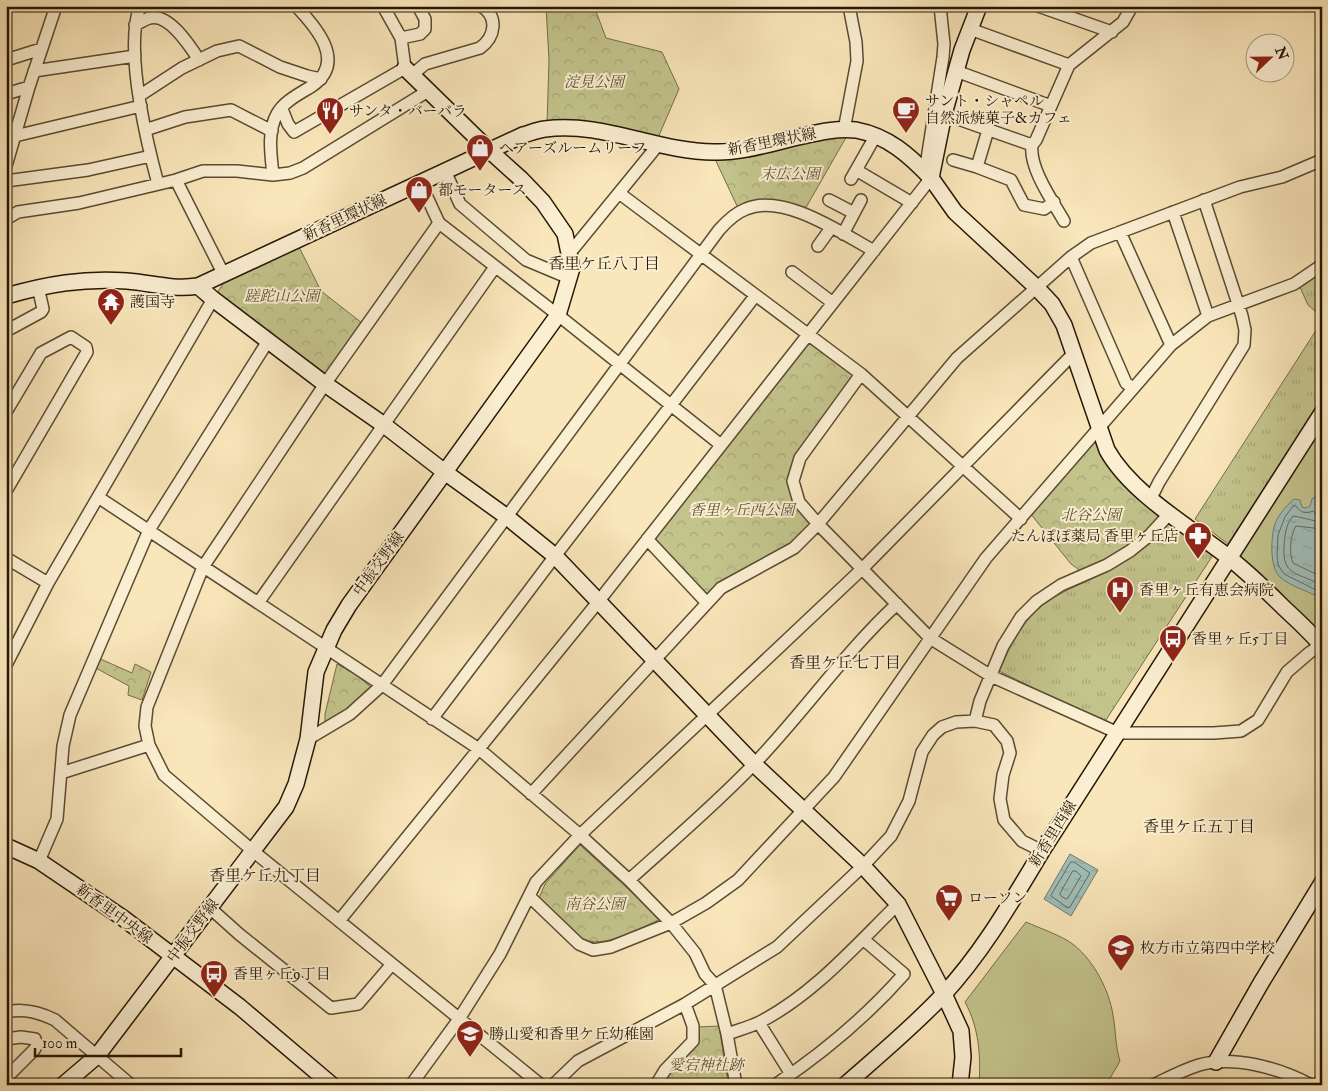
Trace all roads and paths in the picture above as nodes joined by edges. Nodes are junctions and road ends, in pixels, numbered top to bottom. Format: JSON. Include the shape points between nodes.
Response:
{"nodes":[{"id":1,"x":56,"y":6,"type":"edge"},
{"id":2,"x":140,"y":6,"type":"edge"},
{"id":3,"x":296,"y":6,"type":"edge"},
{"id":4,"x":383,"y":6,"type":"edge"},
{"id":5,"x":418,"y":6,"type":"edge"},
{"id":6,"x":481,"y":6,"type":"edge"},
{"id":7,"x":849,"y":6,"type":"edge"},
{"id":8,"x":940,"y":6,"type":"edge"},
{"id":9,"x":979,"y":6,"type":"edge"},
{"id":10,"x":1038,"y":6,"type":"edge"},
{"id":11,"x":1132,"y":6,"type":"edge"},
{"id":12,"x":135,"y":25,"type":"junction"},
{"id":13,"x":970,"y":29,"type":"junction"},
{"id":14,"x":1112,"y":32,"type":"junction"},
{"id":15,"x":401,"y":38,"type":"junction"},
{"id":16,"x":42,"y":49,"type":"junction"},
{"id":17,"x":135,"y":56,"type":"junction"},
{"id":18,"x":6,"y":60,"type":"edge"},
{"id":19,"x":199,"y":60,"type":"junction"},
{"id":20,"x":1069,"y":66,"type":"junction"},
{"id":21,"x":34,"y":71,"type":"junction"},
{"id":22,"x":956,"y":71,"type":"junction"},
{"id":23,"x":409,"y":72,"type":"junction"},
{"id":24,"x":321,"y":79,"type":"junction"},
{"id":25,"x":29,"y":87,"type":"junction"},
{"id":26,"x":428,"y":91,"type":"junction"},
{"id":27,"x":6,"y":94,"type":"edge"},
{"id":28,"x":140,"y":101,"type":"junction"},
{"id":29,"x":1051,"y":106,"type":"junction"},
{"id":30,"x":282,"y":108,"type":"junction"},
{"id":31,"x":944,"y":114,"type":"junction"},
{"id":32,"x":145,"y":130,"type":"junction"},
{"id":33,"x":844,"y":130,"type":"junction"},
{"id":34,"x":988,"y":130,"type":"junction"},
{"id":35,"x":272,"y":131,"type":"junction"},
{"id":36,"x":10,"y":132,"type":"edge"},
{"id":37,"x":876,"y":136,"type":"junction"},
{"id":38,"x":658,"y":144,"type":"junction"},
{"id":39,"x":1032,"y":145,"type":"junction"},
{"id":40,"x":490,"y":151,"type":"junction"},
{"id":41,"x":150,"y":156,"type":"junction"},
{"id":42,"x":953,"y":160,"type":"dead end"},
{"id":43,"x":1322,"y":160,"type":"edge"},
{"id":44,"x":6,"y":166,"type":"edge"},
{"id":45,"x":977,"y":167,"type":"junction"},
{"id":46,"x":445,"y":171,"type":"junction"},
{"id":47,"x":273,"y":174,"type":"junction"},
{"id":48,"x":928,"y":175,"type":"junction"},
{"id":49,"x":176,"y":180,"type":"junction"},
{"id":50,"x":6,"y":181,"type":"edge"},
{"id":51,"x":420,"y":182,"type":"junction"},
{"id":52,"x":158,"y":184,"type":"junction"},
{"id":53,"x":619,"y":193,"type":"junction"},
{"id":54,"x":829,"y":200,"type":"dead end"},
{"id":55,"x":861,"y":200,"type":"dead end"},
{"id":56,"x":1204,"y":200,"type":"junction"},
{"id":57,"x":1054,"y":202,"type":"junction"},
{"id":58,"x":912,"y":203,"type":"junction"},
{"id":59,"x":1173,"y":212,"type":"junction"},
{"id":60,"x":854,"y":213,"type":"junction"},
{"id":61,"x":6,"y":219,"type":"edge"},
{"id":62,"x":1064,"y":221,"type":"dead end"},
{"id":63,"x":439,"y":223,"type":"junction"},
{"id":64,"x":831,"y":228,"type":"junction"},
{"id":65,"x":1120,"y":232,"type":"junction"},
{"id":66,"x":843,"y":234,"type":"junction"},
{"id":67,"x":818,"y":246,"type":"dead end"},
{"id":68,"x":874,"y":251,"type":"junction"},
{"id":69,"x":569,"y":254,"type":"junction"},
{"id":70,"x":700,"y":255,"type":"junction"},
{"id":71,"x":1071,"y":257,"type":"junction"},
{"id":72,"x":1322,"y":265,"type":"edge"},
{"id":73,"x":495,"y":267,"type":"junction"},
{"id":74,"x":792,"y":272,"type":"dead end"},
{"id":75,"x":224,"y":275,"type":"junction"},
{"id":76,"x":569,"y":278,"type":"junction"},
{"id":77,"x":198,"y":286,"type":"junction"},
{"id":78,"x":38,"y":287,"type":"junction"},
{"id":79,"x":1036,"y":287,"type":"junction"},
{"id":80,"x":6,"y":296,"type":"edge"},
{"id":81,"x":755,"y":296,"type":"junction"},
{"id":82,"x":213,"y":299,"type":"junction"},
{"id":83,"x":833,"y":303,"type":"junction"},
{"id":84,"x":1238,"y":304,"type":"junction"},
{"id":85,"x":558,"y":315,"type":"junction"},
{"id":86,"x":1208,"y":316,"type":"junction"},
{"id":87,"x":6,"y":330,"type":"edge"},
{"id":88,"x":808,"y":335,"type":"junction"},
{"id":89,"x":268,"y":341,"type":"junction"},
{"id":90,"x":1171,"y":346,"type":"junction"},
{"id":91,"x":1074,"y":353,"type":"junction"},
{"id":92,"x":619,"y":365,"type":"junction"},
{"id":93,"x":861,"y":374,"type":"junction"},
{"id":94,"x":325,"y":384,"type":"junction"},
{"id":95,"x":1133,"y":388,"type":"junction"},
{"id":96,"x":671,"y":406,"type":"junction"},
{"id":97,"x":6,"y":412,"type":"edge"},
{"id":98,"x":1322,"y":413,"type":"edge"},
{"id":99,"x":908,"y":416,"type":"junction"},
{"id":100,"x":384,"y":425,"type":"junction"},
{"id":101,"x":1098,"y":427,"type":"junction"},
{"id":102,"x":721,"y":446,"type":"junction"},
{"id":103,"x":962,"y":465,"type":"junction"},
{"id":104,"x":446,"y":473,"type":"junction"},
{"id":105,"x":6,"y":492,"type":"edge"},
{"id":106,"x":98,"y":497,"type":"junction"},
{"id":107,"x":1151,"y":498,"type":"junction"},
{"id":108,"x":1170,"y":513,"type":"junction"},
{"id":109,"x":507,"y":517,"type":"junction"},
{"id":110,"x":1021,"y":519,"type":"junction"},
{"id":111,"x":818,"y":524,"type":"junction"},
{"id":112,"x":149,"y":530,"type":"junction"},
{"id":113,"x":647,"y":539,"type":"junction"},
{"id":114,"x":554,"y":556,"type":"junction"},
{"id":115,"x":6,"y":558,"type":"edge"},
{"id":116,"x":1229,"y":558,"type":"junction"},
{"id":117,"x":203,"y":567,"type":"junction"},
{"id":118,"x":862,"y":569,"type":"junction"},
{"id":119,"x":48,"y":583,"type":"junction"},
{"id":120,"x":598,"y":602,"type":"junction"},
{"id":121,"x":258,"y":603,"type":"junction"},
{"id":122,"x":707,"y":603,"type":"junction"},
{"id":123,"x":896,"y":604,"type":"junction"},
{"id":124,"x":930,"y":638,"type":"junction"},
{"id":125,"x":1321,"y":645,"type":"edge"},
{"id":126,"x":326,"y":648,"type":"junction"},
{"id":127,"x":653,"y":660,"type":"junction"},
{"id":128,"x":6,"y":665,"type":"edge"},
{"id":129,"x":991,"y":676,"type":"junction"},
{"id":130,"x":382,"y":685,"type":"junction"},
{"id":131,"x":707,"y":715,"type":"junction"},
{"id":132,"x":432,"y":719,"type":"junction"},
{"id":133,"x":975,"y":721,"type":"junction"},
{"id":134,"x":1118,"y":733,"type":"junction"},
{"id":135,"x":308,"y":740,"type":"junction"},
{"id":136,"x":149,"y":745,"type":"junction"},
{"id":137,"x":479,"y":749,"type":"junction"},
{"id":138,"x":754,"y":764,"type":"junction"},
{"id":139,"x":60,"y":773,"type":"junction"},
{"id":140,"x":531,"y":794,"type":"junction"},
{"id":141,"x":803,"y":810,"type":"junction"},
{"id":142,"x":580,"y":836,"type":"junction"},
{"id":143,"x":6,"y":846,"type":"edge"},
{"id":144,"x":252,"y":851,"type":"junction"},
{"id":145,"x":1042,"y":851,"type":"junction"},
{"id":146,"x":39,"y":861,"type":"junction"},
{"id":147,"x":863,"y":866,"type":"junction"},
{"id":148,"x":629,"y":880,"type":"junction"},
{"id":149,"x":1322,"y":883,"type":"edge"},
{"id":150,"x":529,"y":896,"type":"junction"},
{"id":151,"x":898,"y":904,"type":"junction"},
{"id":152,"x":210,"y":908,"type":"junction"},
{"id":153,"x":339,"y":921,"type":"junction"},
{"id":154,"x":671,"y":923,"type":"junction"},
{"id":155,"x":863,"y":939,"type":"junction"},
{"id":156,"x":173,"y":957,"type":"junction"},
{"id":157,"x":392,"y":964,"type":"junction"},
{"id":158,"x":715,"y":985,"type":"junction"},
{"id":159,"x":944,"y":994,"type":"junction"},
{"id":160,"x":686,"y":1004,"type":"junction"},
{"id":161,"x":6,"y":1012,"type":"edge"},
{"id":162,"x":459,"y":1019,"type":"junction"},
{"id":163,"x":759,"y":1022,"type":"junction"},
{"id":164,"x":727,"y":1034,"type":"junction"},
{"id":165,"x":6,"y":1040,"type":"edge"},
{"id":166,"x":97,"y":1056,"type":"junction"},
{"id":167,"x":1216,"y":1062,"type":"junction"},
{"id":168,"x":790,"y":1074,"type":"junction"},
{"id":169,"x":6,"y":1078,"type":"edge"},
{"id":170,"x":1286,"y":1079,"type":"edge"},
{"id":171,"x":1322,"y":1080,"type":"edge"},
{"id":172,"x":63,"y":1085,"type":"edge"},
{"id":173,"x":131,"y":1085,"type":"edge"},
{"id":174,"x":332,"y":1085,"type":"edge"},
{"id":175,"x":411,"y":1085,"type":"edge"},
{"id":176,"x":541,"y":1085,"type":"edge"},
{"id":177,"x":553,"y":1085,"type":"edge"},
{"id":178,"x":656,"y":1085,"type":"edge"},
{"id":179,"x":736,"y":1085,"type":"edge"},
{"id":180,"x":775,"y":1085,"type":"edge"},
{"id":181,"x":845,"y":1085,"type":"edge"},
{"id":182,"x":960,"y":1085,"type":"edge"},
{"id":183,"x":1153,"y":1085,"type":"edge"},
{"id":184,"x":1311,"y":1085,"type":"edge"},
{"id":185,"x":1317,"y":1085,"type":"edge"}],
"edges":[{"from":1,"to":16,"type":"street"},
{"from":2,"to":12,"type":"street"},
{"from":3,"to":24,"type":"street","via":[[310,21],[328,55],[328,68]]},
{"from":4,"to":15,"type":"street"},
{"from":5,"to":15,"type":"street","via":[[425,19],[425,29],[420,34]]},
{"from":6,"to":23,"type":"street","via":[[491,15],[494,24],[487,43]]},
{"from":7,"to":33,"type":"street","via":[[857,61]]},
{"from":8,"to":48,"type":"street","via":[[944,44]]},
{"from":9,"to":13,"type":"street"},
{"from":10,"to":14,"type":"street"},
{"from":11,"to":14,"type":"street","via":[[1124,22]]},
{"from":12,"to":17,"type":"street"},
{"from":12,"to":19,"type":"street","via":[[151,17],[161,18],[187,41]]},
{"from":13,"to":20,"type":"street"},
{"from":13,"to":22,"type":"street"},
{"from":14,"to":20,"type":"street"},
{"from":15,"to":23,"type":"street"},
{"from":16,"to":18,"type":"street"},
{"from":16,"to":21,"type":"street"},
{"from":17,"to":21,"type":"street"},
{"from":17,"to":28,"type":"street"},
{"from":19,"to":24,"type":"street","via":[[217,51],[240,46],[280,67]]},
{"from":19,"to":28,"type":"street","via":[[182,68]]},
{"from":20,"to":29,"type":"street"},
{"from":21,"to":25,"type":"street"},
{"from":22,"to":29,"type":"street"},
{"from":22,"to":31,"type":"street"},
{"from":23,"to":26,"type":"street","name":"中振交野線"},
{"from":23,"to":30,"type":"street","via":[[294,132]]},
{"from":24,"to":30,"type":"street"},
{"from":25,"to":27,"type":"street"},
{"from":25,"to":36,"type":"street","via":[[19,124]]},
{"from":26,"to":40,"type":"street","name":"中振交野線"},
{"from":26,"to":47,"type":"street","via":[[303,168]]},
{"from":28,"to":32,"type":"street"},
{"from":28,"to":36,"type":"street"},
{"from":29,"to":39,"type":"street"},
{"from":30,"to":35,"type":"street"},
{"from":31,"to":34,"type":"street"},
{"from":31,"to":48,"type":"street"},
{"from":32,"to":35,"type":"street","via":[[185,117],[231,110]]},
{"from":32,"to":41,"type":"street"},
{"from":33,"to":37,"type":"street","name":"新香里環状線"},
{"from":33,"to":38,"type":"street","name":"新香里環状線","via":[[715,152]]},
{"from":34,"to":39,"type":"street"},
{"from":34,"to":45,"type":"street"},
{"from":35,"to":47,"type":"street"},
{"from":36,"to":44,"type":"street"},
{"from":37,"to":48,"type":"street","name":"新香里環状線","via":[[902,149]]},
{"from":37,"to":58,"type":"street","via":[[854,175]]},
{"from":38,"to":40,"type":"street","name":"新香里環状線","via":[[603,132],[561,128],[523,135]]},
{"from":38,"to":53,"type":"street"},
{"from":39,"to":57,"type":"street","via":[[1034,165]]},
{"from":40,"to":46,"type":"street","name":"新香里環状線"},
{"from":40,"to":69,"type":"street","name":"中振交野線","via":[[543,202],[565,234]]},
{"from":41,"to":50,"type":"street","via":[[88,170]]},
{"from":41,"to":52,"type":"street"},
{"from":42,"to":45,"type":"street"},
{"from":43,"to":56,"type":"street"},
{"from":45,"to":57,"type":"street","via":[[1011,180],[1024,205],[1044,208]]},
{"from":46,"to":51,"type":"street","name":"新香里環状線"},
{"from":46,"to":76,"type":"street","via":[[460,204],[526,260]]},
{"from":47,"to":49,"type":"street","via":[[204,171]]},
{"from":48,"to":58,"type":"street"},
{"from":48,"to":79,"type":"street","name":"新香里環状線","via":[[955,212]]},
{"from":49,"to":52,"type":"street"},
{"from":49,"to":75,"type":"street"},
{"from":51,"to":63,"type":"street"},
{"from":51,"to":75,"type":"street","name":"新香里環状線"},
{"from":52,"to":61,"type":"street","via":[[80,204],[18,212]]},
{"from":53,"to":69,"type":"street"},
{"from":53,"to":70,"type":"street"},
{"from":54,"to":60,"type":"street"},
{"from":55,"to":60,"type":"street"},
{"from":56,"to":59,"type":"street"},
{"from":56,"to":84,"type":"street"},
{"from":57,"to":62,"type":"street"},
{"from":58,"to":68,"type":"street"},
{"from":59,"to":65,"type":"street"},
{"from":59,"to":86,"type":"street"},
{"from":60,"to":66,"type":"street"},
{"from":63,"to":73,"type":"street"},
{"from":63,"to":94,"type":"street"},
{"from":64,"to":66,"type":"street"},
{"from":64,"to":67,"type":"street"},
{"from":64,"to":70,"type":"street","via":[[795,209],[763,205],[747,208],[719,230]]},
{"from":65,"to":71,"type":"street","via":[[1091,243]]},
{"from":65,"to":90,"type":"street"},
{"from":66,"to":68,"type":"street"},
{"from":68,"to":83,"type":"street"},
{"from":69,"to":76,"type":"street","name":"中振交野線","via":[[572,268]]},
{"from":70,"to":81,"type":"street"},
{"from":70,"to":92,"type":"street"},
{"from":71,"to":79,"type":"street"},
{"from":71,"to":95,"type":"street","via":[[1126,383]]},
{"from":72,"to":84,"type":"street","via":[[1294,284]]},
{"from":73,"to":85,"type":"street"},
{"from":73,"to":100,"type":"street"},
{"from":74,"to":83,"type":"street"},
{"from":75,"to":77,"type":"street","name":"新香里環状線"},
{"from":76,"to":85,"type":"street","name":"中振交野線"},
{"from":77,"to":78,"type":"street","name":"新香里環状線","via":[[183,289],[90,279]]},
{"from":77,"to":82,"type":"street"},
{"from":78,"to":80,"type":"street","name":"新香里環状線"},
{"from":78,"to":87,"type":"street","via":[[44,309]]},
{"from":79,"to":91,"type":"street","name":"新香里環状線","via":[[1052,304]]},
{"from":79,"to":99,"type":"street","via":[[957,358]]},
{"from":81,"to":88,"type":"street"},
{"from":81,"to":96,"type":"street"},
{"from":82,"to":89,"type":"street"},
{"from":82,"to":106,"type":"street"},
{"from":83,"to":88,"type":"street"},
{"from":84,"to":86,"type":"street"},
{"from":84,"to":107,"type":"street","via":[[1245,330],[1244,345]]},
{"from":85,"to":92,"type":"street"},
{"from":85,"to":104,"type":"street","name":"中振交野線"},
{"from":86,"to":90,"type":"street"},
{"from":88,"to":93,"type":"street"},
{"from":88,"to":102,"type":"street"},
{"from":89,"to":94,"type":"street"},
{"from":89,"to":112,"type":"street"},
{"from":90,"to":95,"type":"street"},
{"from":91,"to":101,"type":"street","name":"新香里環状線"},
{"from":91,"to":103,"type":"street"},
{"from":92,"to":96,"type":"street"},
{"from":92,"to":109,"type":"street"},
{"from":93,"to":99,"type":"street"},
{"from":93,"to":111,"type":"street","via":[[800,458],[793,481],[799,502]]},
{"from":94,"to":100,"type":"street"},
{"from":94,"to":117,"type":"street"},
{"from":95,"to":101,"type":"street"},
{"from":96,"to":102,"type":"street"},
{"from":96,"to":114,"type":"street"},
{"from":97,"to":105,"type":"street","via":[[41,353],[71,337],[86,346],[87,352]]},
{"from":98,"to":116,"type":"street","name":"新香里西線"},
{"from":99,"to":103,"type":"street"},
{"from":99,"to":111,"type":"street"},
{"from":100,"to":104,"type":"street"},
{"from":100,"to":121,"type":"street"},
{"from":101,"to":107,"type":"street","name":"新香里環状線","via":[[1115,463]]},
{"from":101,"to":110,"type":"street"},
{"from":102,"to":113,"type":"street"},
{"from":103,"to":110,"type":"street"},
{"from":103,"to":118,"type":"street"},
{"from":104,"to":109,"type":"street"},
{"from":104,"to":126,"type":"street","name":"中振交野線","via":[[349,605]]},
{"from":106,"to":112,"type":"street"},
{"from":106,"to":119,"type":"street"},
{"from":107,"to":108,"type":"street","name":"新香里環状線"},
{"from":108,"to":116,"type":"street","name":"新香里環状線"},
{"from":108,"to":129,"type":"street","via":[[1130,551],[1061,585],[1037,602],[1011,631]]},
{"from":109,"to":114,"type":"street"},
{"from":109,"to":130,"type":"street"},
{"from":110,"to":124,"type":"street","via":[[986,558]]},
{"from":111,"to":118,"type":"street"},
{"from":111,"to":122,"type":"street","via":[[794,548],[721,588]]},
{"from":112,"to":117,"type":"street"},
{"from":112,"to":139,"type":"street","via":[[70,715]]},
{"from":113,"to":120,"type":"street"},
{"from":113,"to":122,"type":"street"},
{"from":114,"to":120,"type":"street"},
{"from":114,"to":132,"type":"street"},
{"from":115,"to":119,"type":"street"},
{"from":116,"to":125,"type":"street","name":"新香里環状線"},
{"from":116,"to":134,"type":"street","name":"新香里西線"},
{"from":117,"to":121,"type":"street"},
{"from":117,"to":136,"type":"street","via":[[147,707],[145,726]]},
{"from":118,"to":123,"type":"street"},
{"from":118,"to":131,"type":"street"},
{"from":119,"to":128,"type":"street"},
{"from":120,"to":127,"type":"street"},
{"from":120,"to":137,"type":"street"},
{"from":121,"to":126,"type":"street"},
{"from":122,"to":127,"type":"street"},
{"from":123,"to":124,"type":"street"},
{"from":123,"to":138,"type":"street"},
{"from":124,"to":129,"type":"street"},
{"from":124,"to":141,"type":"street","via":[[834,777]]},
{"from":125,"to":134,"type":"street","via":[[1287,672],[1258,720],[1241,731]]},
{"from":126,"to":130,"type":"street"},
{"from":126,"to":135,"type":"street","name":"中振交野線","via":[[316,672]]},
{"from":127,"to":131,"type":"street"},
{"from":127,"to":140,"type":"street"},
{"from":129,"to":133,"type":"street"},
{"from":129,"to":134,"type":"street"},
{"from":130,"to":132,"type":"street"},
{"from":130,"to":135,"type":"street","via":[[350,714]]},
{"from":131,"to":138,"type":"street"},
{"from":131,"to":142,"type":"street"},
{"from":132,"to":137,"type":"street"},
{"from":133,"to":145,"type":"street","via":[[994,725],[1008,741],[1010,754],[1000,799],[1004,820],[1022,841]]},
{"from":133,"to":147,"type":"street","via":[[956,722],[942,727],[933,735],[922,752],[909,801],[891,836]]},
{"from":134,"to":145,"type":"street","name":"新香里西線"},
{"from":135,"to":144,"type":"street","name":"中振交野線","via":[[286,807]]},
{"from":136,"to":139,"type":"street"},
{"from":136,"to":144,"type":"street","via":[[164,775]]},
{"from":137,"to":140,"type":"street"},
{"from":137,"to":153,"type":"street"},
{"from":138,"to":141,"type":"street"},
{"from":138,"to":148,"type":"street"},
{"from":139,"to":146,"type":"street","via":[[57,819]]},
{"from":140,"to":142,"type":"street"},
{"from":141,"to":147,"type":"street"},
{"from":141,"to":154,"type":"street","via":[[738,880]]},
{"from":142,"to":148,"type":"street"},
{"from":142,"to":150,"type":"street","via":[[536,882]]},
{"from":143,"to":146,"type":"street","name":"新香里中央線"},
{"from":144,"to":152,"type":"street","name":"中振交野線"},
{"from":144,"to":153,"type":"street"},
{"from":145,"to":159,"type":"street","name":"新香里西線","via":[[976,955]]},
{"from":146,"to":156,"type":"street","name":"新香里中央線","via":[[123,918]]},
{"from":147,"to":151,"type":"street"},
{"from":147,"to":158,"type":"street","via":[[776,947]]},
{"from":148,"to":154,"type":"street"},
{"from":149,"to":167,"type":"street"},
{"from":150,"to":154,"type":"street","via":[[579,944],[593,950],[611,947]]},
{"from":150,"to":162,"type":"street","via":[[500,954]]},
{"from":151,"to":155,"type":"street"},
{"from":151,"to":159,"type":"street"},
{"from":152,"to":156,"type":"street","name":"中振交野線"},
{"from":152,"to":157,"type":"street","via":[[331,1008],[358,1004]]},
{"from":153,"to":157,"type":"street"},
{"from":154,"to":158,"type":"street"},
{"from":155,"to":163,"type":"street","via":[[816,984]]},
{"from":155,"to":168,"type":"street","via":[[904,974],[847,1032]]},
{"from":156,"to":166,"type":"street","name":"中振交野線"},
{"from":156,"to":174,"type":"street","name":"新香里中央線","via":[[240,1007]]},
{"from":157,"to":162,"type":"street"},
{"from":158,"to":160,"type":"street"},
{"from":158,"to":164,"type":"street"},
{"from":159,"to":181,"type":"street","name":"新香里西線"},
{"from":159,"to":182,"type":"street","via":[[961,1031]]},
{"from":160,"to":177,"type":"street","via":[[578,1061]]},
{"from":160,"to":178,"type":"street","via":[[694,1026],[693,1041],[665,1070]]},
{"from":161,"to":166,"type":"street","via":[[41,1013],[55,1020]]},
{"from":162,"to":175,"type":"street"},
{"from":162,"to":176,"type":"street"},
{"from":163,"to":164,"type":"street"},
{"from":163,"to":168,"type":"street"},
{"from":164,"to":179,"type":"street"},
{"from":165,"to":169,"type":"street","via":[[35,1039],[38,1045]]},
{"from":166,"to":172,"type":"street","name":"中振交野線"},
{"from":166,"to":173,"type":"street"},
{"from":167,"to":170,"type":"street","via":[[1248,1063],[1279,1070]]},
{"from":167,"to":183,"type":"street","via":[[1199,1065]]},
{"from":168,"to":180,"type":"street"},
{"from":170,"to":184,"type":"street"},
{"from":171,"to":185,"type":"street"}]}
